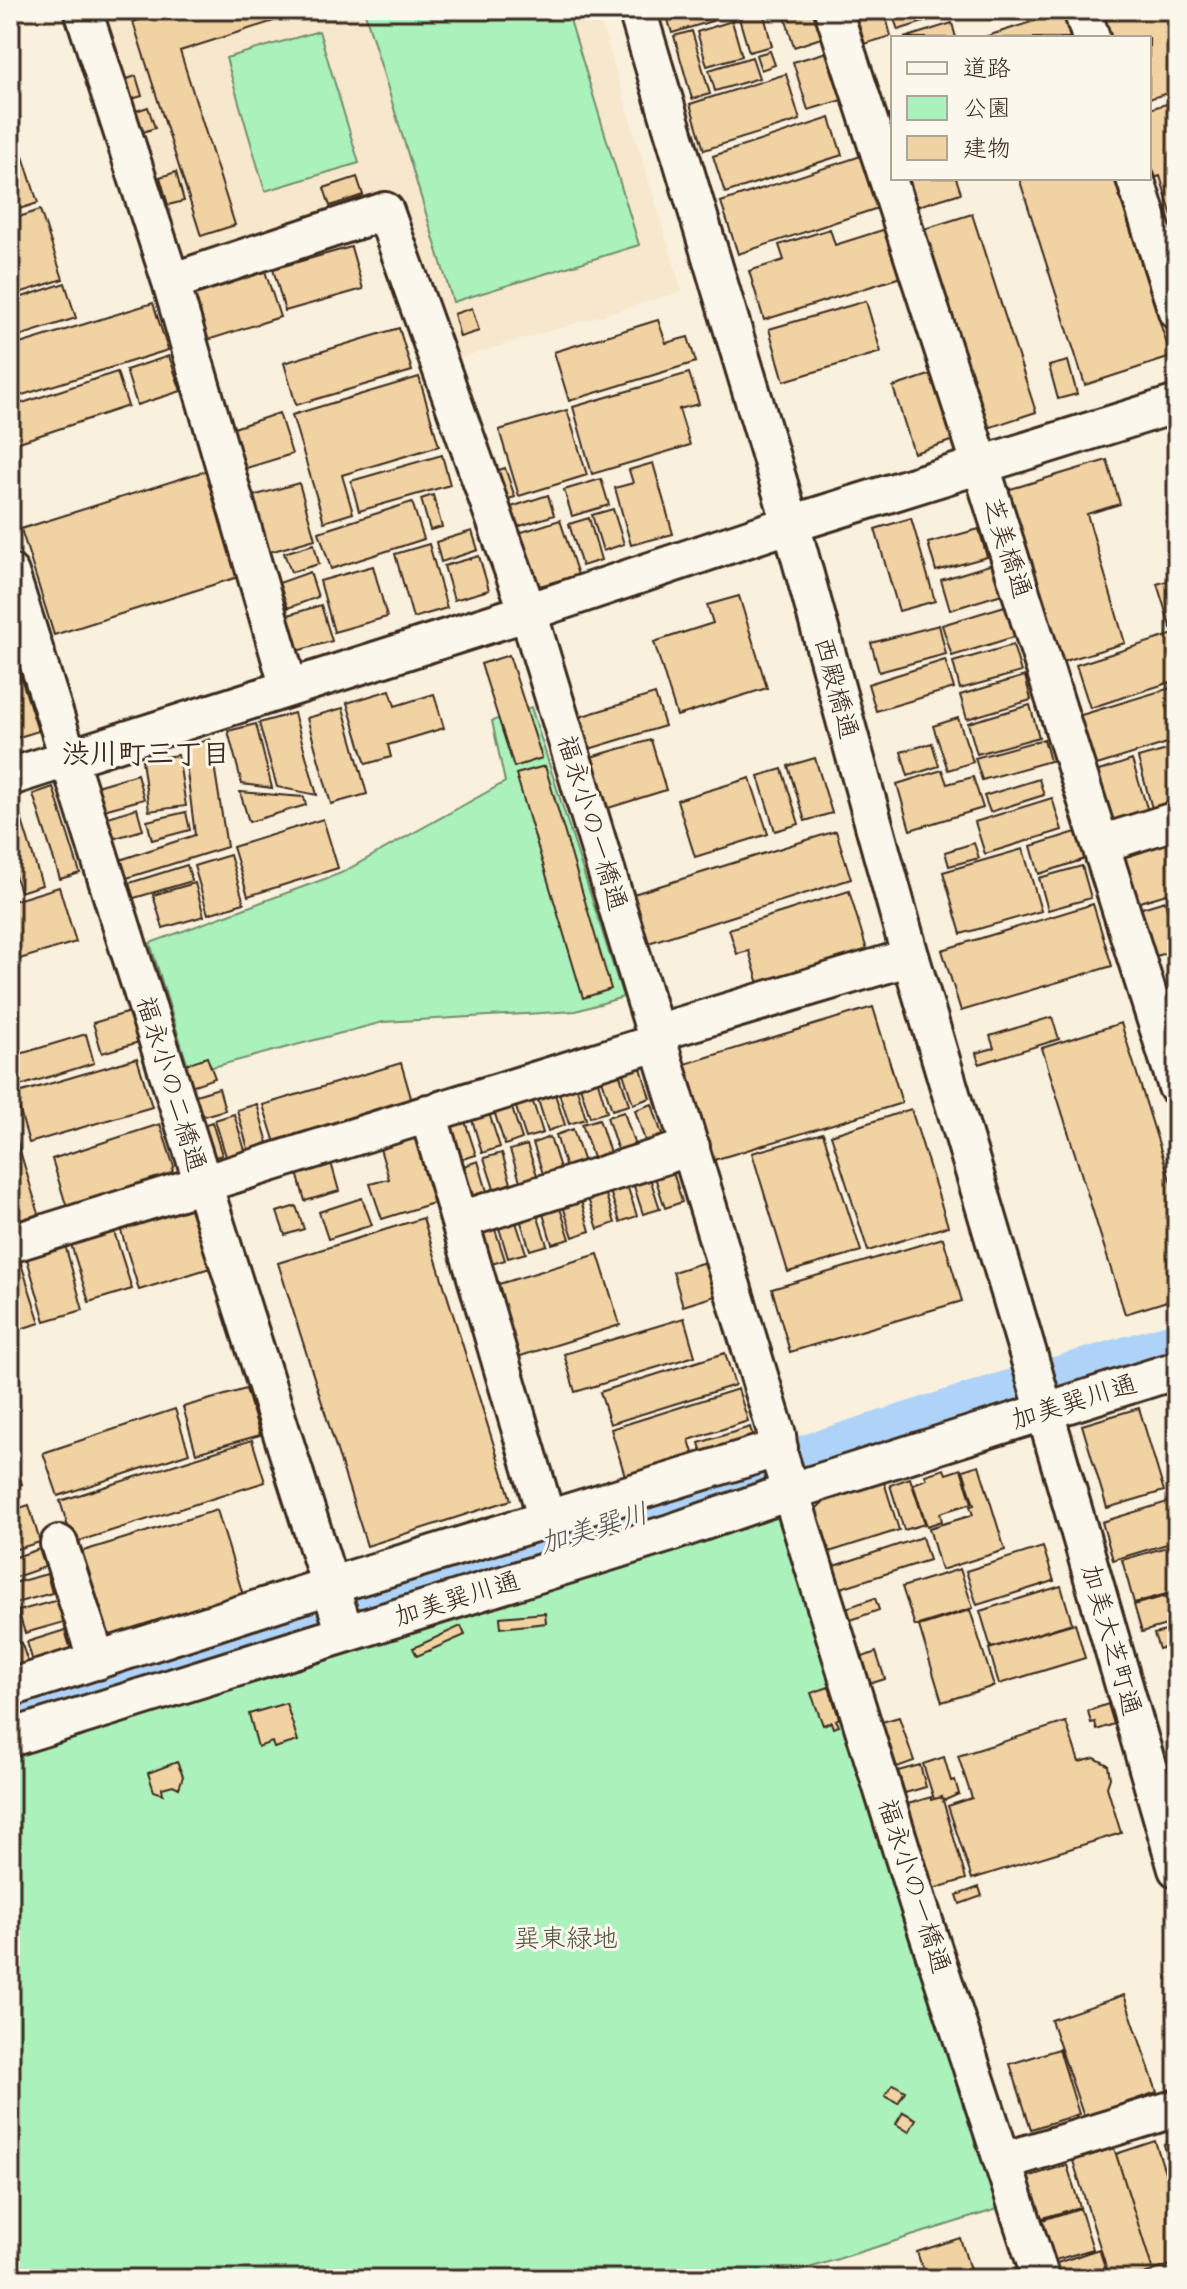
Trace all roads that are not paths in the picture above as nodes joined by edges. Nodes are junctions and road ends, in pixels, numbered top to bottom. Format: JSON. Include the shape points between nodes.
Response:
{"nodes":[{"id":1,"x":83,"y":10,"type":"edge"},
{"id":2,"x":637,"y":10,"type":"edge"},
{"id":3,"x":833,"y":10,"type":"edge"},
{"id":4,"x":1082,"y":10,"type":"edge"},
{"id":5,"x":1090,"y":36,"type":"edge"},
{"id":6,"x":1136,"y":180,"type":"edge"},
{"id":7,"x":171,"y":282,"type":"junction"},
{"id":8,"x":1177,"y":311,"type":"edge"},
{"id":9,"x":1177,"y":404,"type":"edge"},
{"id":10,"x":981,"y":466,"type":"junction"},
{"id":11,"x":791,"y":524,"type":"junction"},
{"id":12,"x":10,"y":573,"type":"edge"},
{"id":13,"x":528,"y":612,"type":"junction"},
{"id":14,"x":289,"y":688,"type":"junction"},
{"id":15,"x":69,"y":758,"type":"junction"},
{"id":16,"x":10,"y":777,"type":"edge"},
{"id":17,"x":1177,"y":820,"type":"edge"},
{"id":18,"x":1101,"y":844,"type":"junction"},
{"id":19,"x":909,"y":952,"type":"junction"},
{"id":20,"x":658,"y":1037,"type":"junction"},
{"id":21,"x":1177,"y":1087,"type":"edge"},
{"id":22,"x":428,"y":1113,"type":"junction"},
{"id":23,"x":691,"y":1147,"type":"junction"},
{"id":24,"x":203,"y":1184,"type":"junction"},
{"id":25,"x":461,"y":1220,"type":"junction"},
{"id":26,"x":10,"y":1244,"type":"edge"},
{"id":27,"x":1177,"y":1370,"type":"edge"},
{"id":28,"x":1039,"y":1391,"type":"junction"},
{"id":29,"x":784,"y":1468,"type":"junction"},
{"id":30,"x":547,"y":1520,"type":"junction"},
{"id":31,"x":59,"y":1544,"type":"dead end"},
{"id":32,"x":330,"y":1590,"type":"junction"},
{"id":33,"x":344,"y":1632,"type":"junction"},
{"id":34,"x":97,"y":1661,"type":"junction"},
{"id":35,"x":10,"y":1688,"type":"edge"},
{"id":36,"x":10,"y":1738,"type":"edge"},
{"id":37,"x":1177,"y":1869,"type":"edge"},
{"id":38,"x":1177,"y":2108,"type":"edge"},
{"id":39,"x":1004,"y":2161,"type":"junction"},
{"id":40,"x":1041,"y":2279,"type":"edge"}],
"edges":[{"from":1,"to":7,"type":"street"},
{"from":2,"to":11,"type":"street","name":"西殿橋通"},
{"from":3,"to":10,"type":"street","name":"芝美橋通"},
{"from":4,"to":5,"type":"street"},
{"from":6,"to":8,"type":"street"},
{"from":7,"to":13,"type":"street","name":"福永小の一橋通","via":[[385,211]]},
{"from":7,"to":14,"type":"street"},
{"from":9,"to":10,"type":"street"},
{"from":10,"to":11,"type":"street"},
{"from":10,"to":18,"type":"street","name":"芝美橋通"},
{"from":11,"to":13,"type":"street"},
{"from":11,"to":19,"type":"street","name":"西殿橋通"},
{"from":12,"to":15,"type":"street","name":"福永小の二橋通"},
{"from":13,"to":14,"type":"street"},
{"from":13,"to":20,"type":"street","name":"福永小の一橋通"},
{"from":14,"to":15,"type":"street"},
{"from":15,"to":16,"type":"street"},
{"from":15,"to":24,"type":"street","name":"福永小の二橋通"},
{"from":17,"to":18,"type":"street"},
{"from":18,"to":21,"type":"street","name":"芝美橋通"},
{"from":19,"to":20,"type":"street","via":[[904,959]]},
{"from":19,"to":28,"type":"street","name":"西殿橋通"},
{"from":20,"to":22,"type":"street"},
{"from":20,"to":23,"type":"street","name":"福永小の一橋通"},
{"from":22,"to":24,"type":"street"},
{"from":22,"to":25,"type":"street"},
{"from":23,"to":25,"type":"street"},
{"from":23,"to":29,"type":"street","name":"福永小の一橋通"},
{"from":24,"to":26,"type":"street"},
{"from":24,"to":32,"type":"street","name":"福永小の二橋通"},
{"from":25,"to":30,"type":"street"},
{"from":27,"to":28,"type":"street","name":"加美巽川通"},
{"from":28,"to":29,"type":"street","name":"加美巽川通"},
{"from":28,"to":37,"type":"street","name":"加美大芝町通"},
{"from":29,"to":30,"type":"street"},
{"from":29,"to":33,"type":"street","name":"加美巽川通","via":[[670,1533]]},
{"from":29,"to":39,"type":"street","name":"福永小の一橋通"},
{"from":30,"to":32,"type":"street"},
{"from":31,"to":34,"type":"street"},
{"from":32,"to":33,"type":"street","name":"福永小の二橋通"},
{"from":32,"to":34,"type":"street"},
{"from":33,"to":36,"type":"street","name":"加美巽川通"},
{"from":34,"to":35,"type":"street"},
{"from":38,"to":39,"type":"street"},
{"from":39,"to":40,"type":"street","name":"福永小の一橋通"}]}
